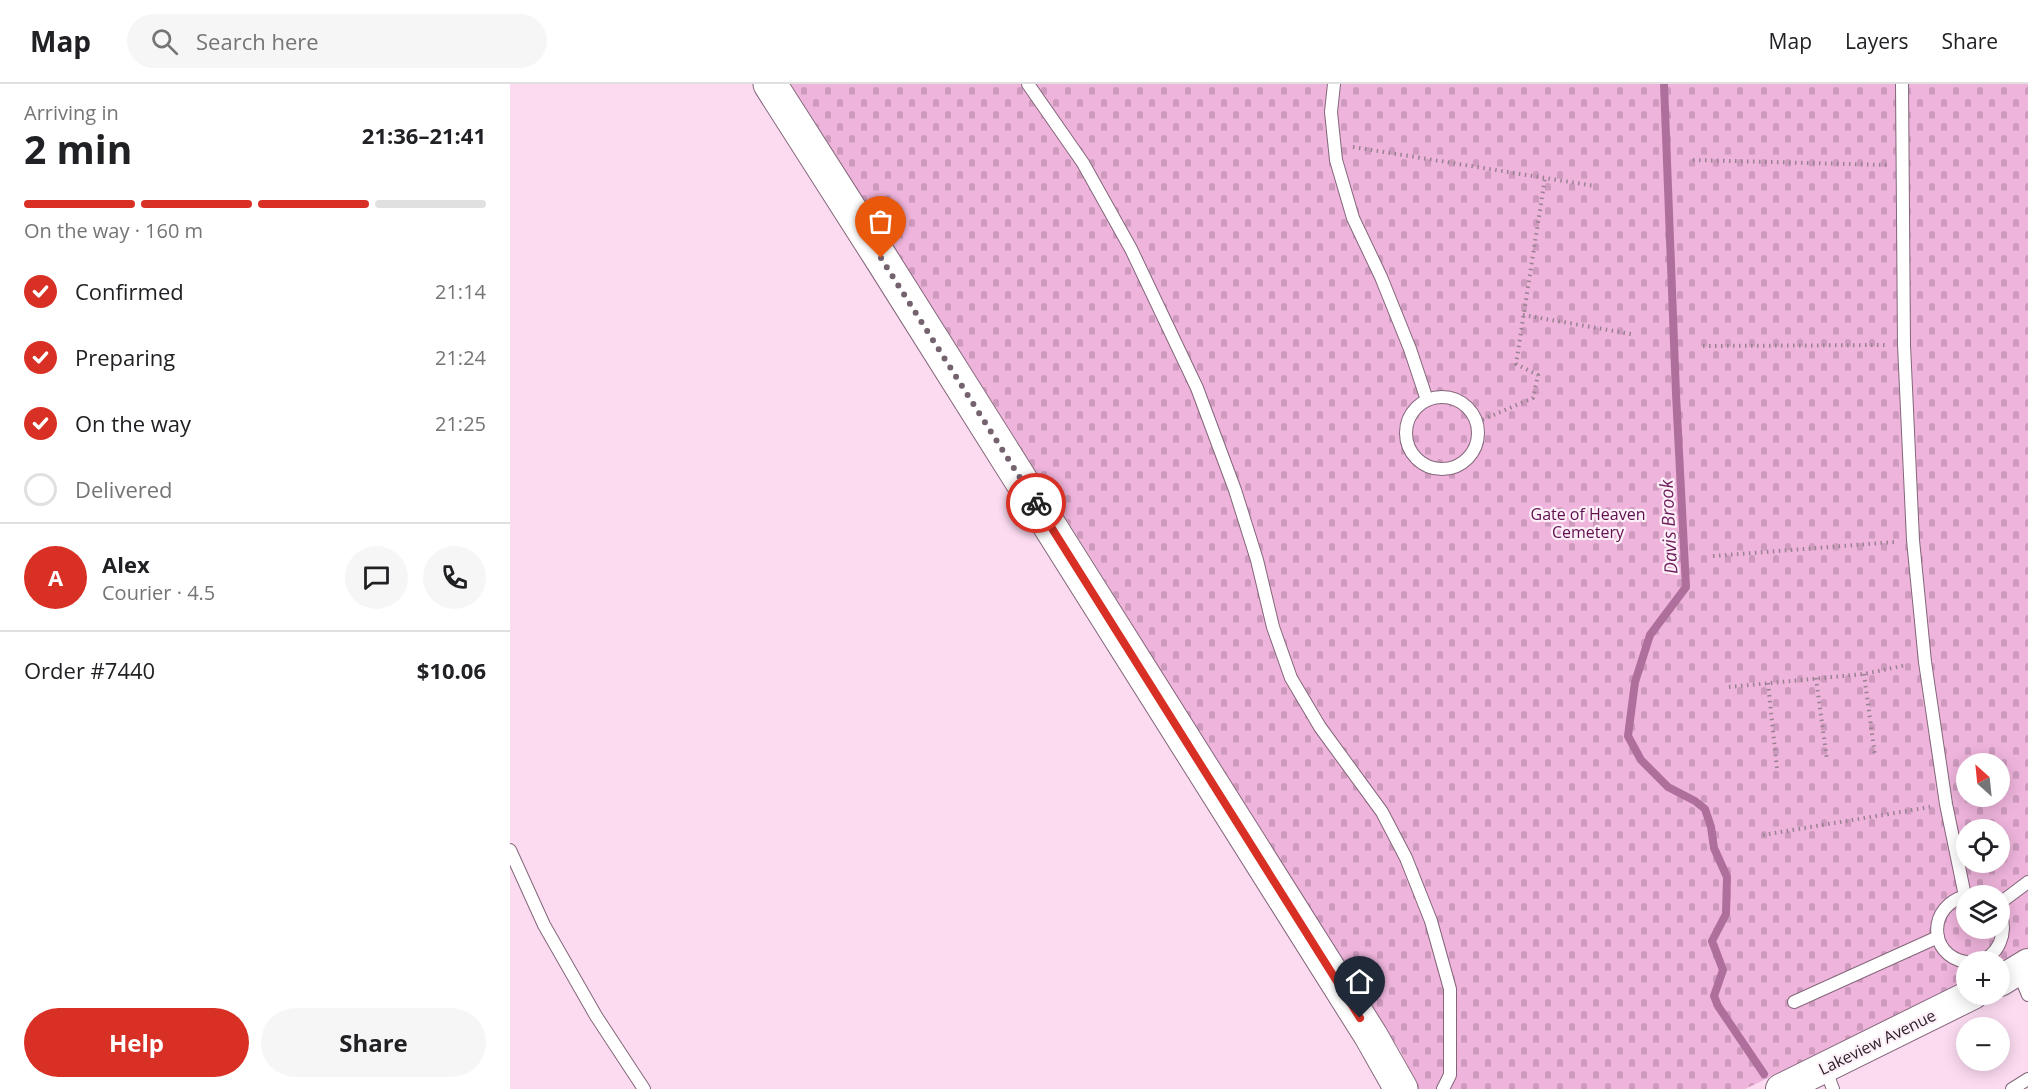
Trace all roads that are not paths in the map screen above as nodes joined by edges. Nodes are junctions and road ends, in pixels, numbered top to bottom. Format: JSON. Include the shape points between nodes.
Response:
{"nodes":[{"id":1,"x":770,"y":84,"type":"edge"},
{"id":2,"x":1028,"y":84,"type":"edge"},
{"id":3,"x":1334,"y":84,"type":"edge"},
{"id":4,"x":1902,"y":84,"type":"edge"},
{"id":5,"x":1428,"y":400,"type":"junction"},
{"id":6,"x":510,"y":850,"type":"edge"},
{"id":7,"x":2028,"y":882,"type":"edge"},
{"id":8,"x":1964,"y":885,"type":"edge"},
{"id":9,"x":2010,"y":896,"type":"edge"},
{"id":10,"x":1956,"y":899,"type":"edge"},
{"id":11,"x":1938,"y":937,"type":"junction"},
{"id":12,"x":1956,"y":958,"type":"edge"},
{"id":13,"x":1794,"y":1002,"type":"dead end"},
{"id":14,"x":1956,"y":1004,"type":"edge"},
{"id":15,"x":1829,"y":1078,"type":"edge"},
{"id":16,"x":2028,"y":1079,"type":"edge"},
{"id":17,"x":644,"y":1089,"type":"edge"},
{"id":18,"x":1401,"y":1089,"type":"edge"},
{"id":19,"x":1443,"y":1089,"type":"edge"},
{"id":20,"x":1781,"y":1089,"type":"edge"},
{"id":21,"x":2012,"y":1089,"type":"edge"}],
"edges":[{"from":1,"to":18,"type":"main road"},
{"from":2,"to":19,"type":"lane","via":[[1083,163],[1166,320],[1197,388],[1235,490],[1272,627],[1291,678],[1320,727],[1382,812],[1406,858],[1431,921],[1450,989],[1450,1075]]},
{"from":3,"to":5,"type":"lane","via":[[1331,112],[1336,160],[1353,218],[1385,287]]},
{"from":4,"to":8,"type":"lane","via":[[1904,345],[1913,540],[1946,804]]},
{"from":5,"to":5,"type":"lane","via":[[1417,406],[1406,426],[1407,443],[1412,455],[1423,465],[1441,470],[1454,468],[1473,453],[1478,440],[1475,416],[1454,398]]},
{"from":6,"to":17,"type":"lane","via":[[544,925]]},
{"from":7,"to":9,"type":"lane"},
{"from":10,"to":11,"type":"lane","via":[[1940,916]]},
{"from":11,"to":12,"type":"lane","via":[[1942,947]]},
{"from":11,"to":13,"type":"lane"},
{"from":14,"to":15,"type":"street","name":"Lakeview Avenue"},
{"from":15,"to":20,"type":"street","name":"Lakeview Avenue"},
{"from":16,"to":21,"type":"lane"}]}
